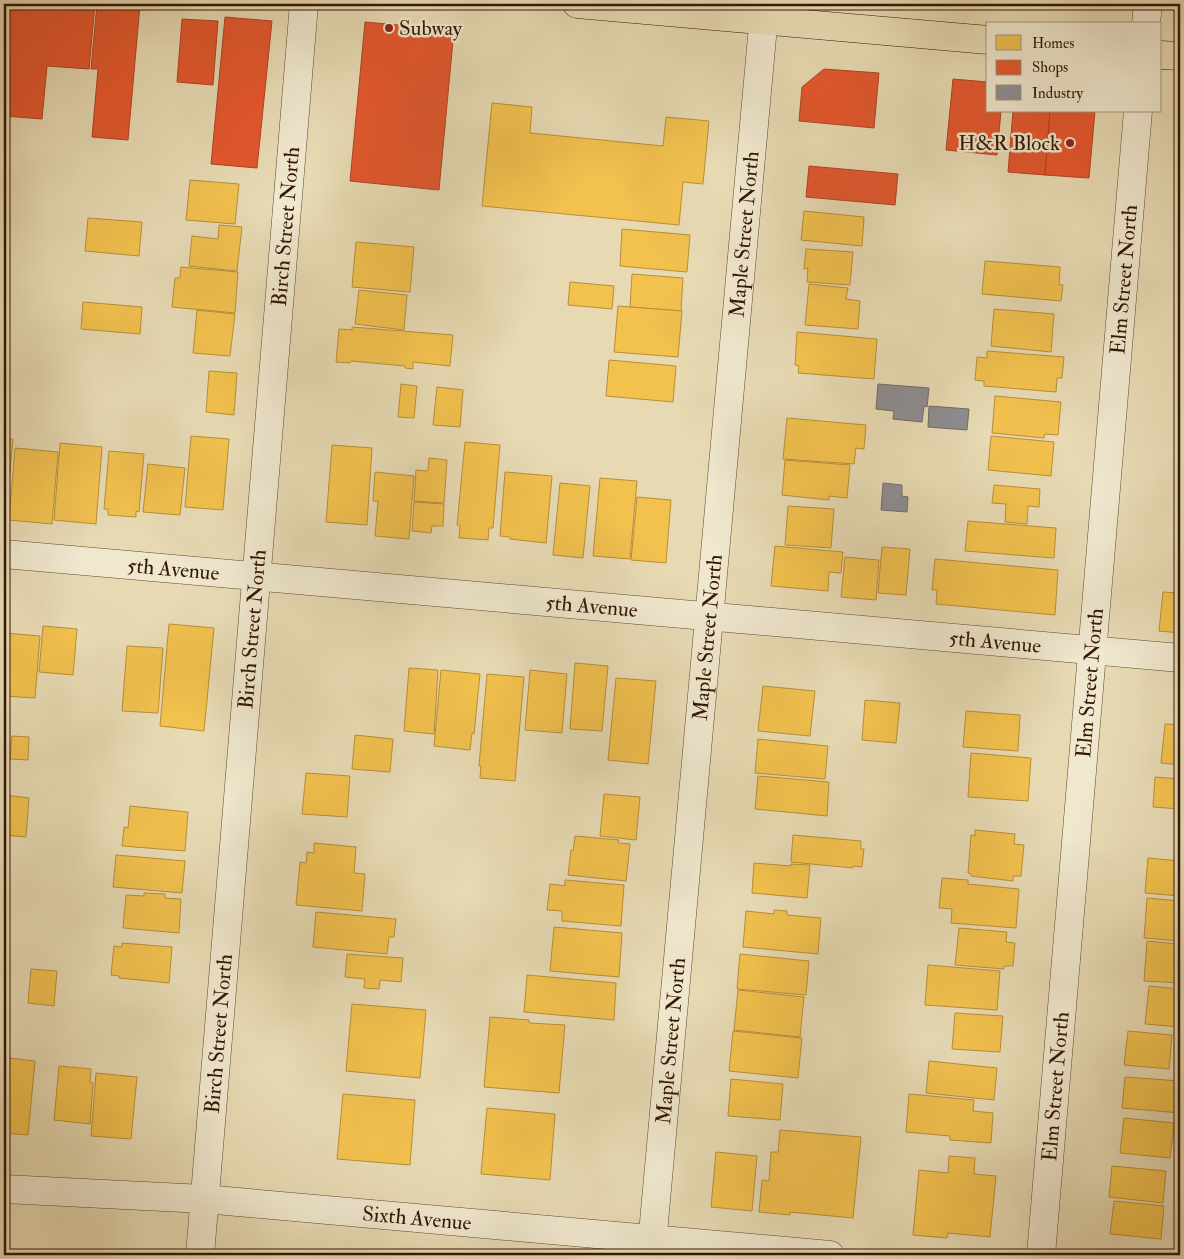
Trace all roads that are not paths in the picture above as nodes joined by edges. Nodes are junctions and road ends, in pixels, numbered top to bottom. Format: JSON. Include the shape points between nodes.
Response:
{"nodes":[{"id":1,"x":304,"y":4,"type":"edge"},
{"id":2,"x":577,"y":4,"type":"edge"},
{"id":3,"x":1148,"y":4,"type":"edge"},
{"id":4,"x":764,"y":12,"type":"edge"},
{"id":5,"x":1146,"y":22,"type":"edge"},
{"id":6,"x":986,"y":40,"type":"edge"},
{"id":7,"x":1162,"y":55,"type":"edge"},
{"id":8,"x":1180,"y":56,"type":"edge"},
{"id":9,"x":1138,"y":112,"type":"edge"},
{"id":10,"x":4,"y":554,"type":"edge"},
{"id":11,"x":256,"y":576,"type":"junction"},
{"id":12,"x":709,"y":616,"type":"junction"},
{"id":13,"x":1093,"y":649,"type":"junction"},
{"id":14,"x":1180,"y":658,"type":"edge"},
{"id":15,"x":4,"y":1188,"type":"edge"},
{"id":16,"x":204,"y":1199,"type":"junction"},
{"id":17,"x":652,"y":1247,"type":"edge"},
{"id":18,"x":200,"y":1255,"type":"edge"},
{"id":19,"x":830,"y":1255,"type":"edge"},
{"id":20,"x":1041,"y":1255,"type":"edge"}],
"edges":[{"from":1,"to":11,"type":"street","name":"Birch Street North"},
{"from":2,"to":4,"type":"main road"},
{"from":3,"to":5,"type":"street"},
{"from":4,"to":6,"type":"main road"},
{"from":4,"to":12,"type":"street","name":"Maple Street North"},
{"from":7,"to":8,"type":"main road"},
{"from":9,"to":13,"type":"street","name":"Elm Street North"},
{"from":10,"to":11,"type":"street","name":"5th Avenue"},
{"from":11,"to":12,"type":"street","name":"5th Avenue"},
{"from":11,"to":16,"type":"street","name":"Birch Street North"},
{"from":12,"to":13,"type":"street","name":"5th Avenue"},
{"from":12,"to":17,"type":"street","name":"Maple Street North"},
{"from":13,"to":14,"type":"street","name":"5th Avenue"},
{"from":13,"to":20,"type":"street","name":"Elm Street North"},
{"from":15,"to":16,"type":"street","name":"Sixth Avenue"},
{"from":16,"to":17,"type":"street","name":"Sixth Avenue"},
{"from":16,"to":18,"type":"street","name":"Birch Street North"},
{"from":17,"to":19,"type":"street","name":"Sixth Avenue"}]}
